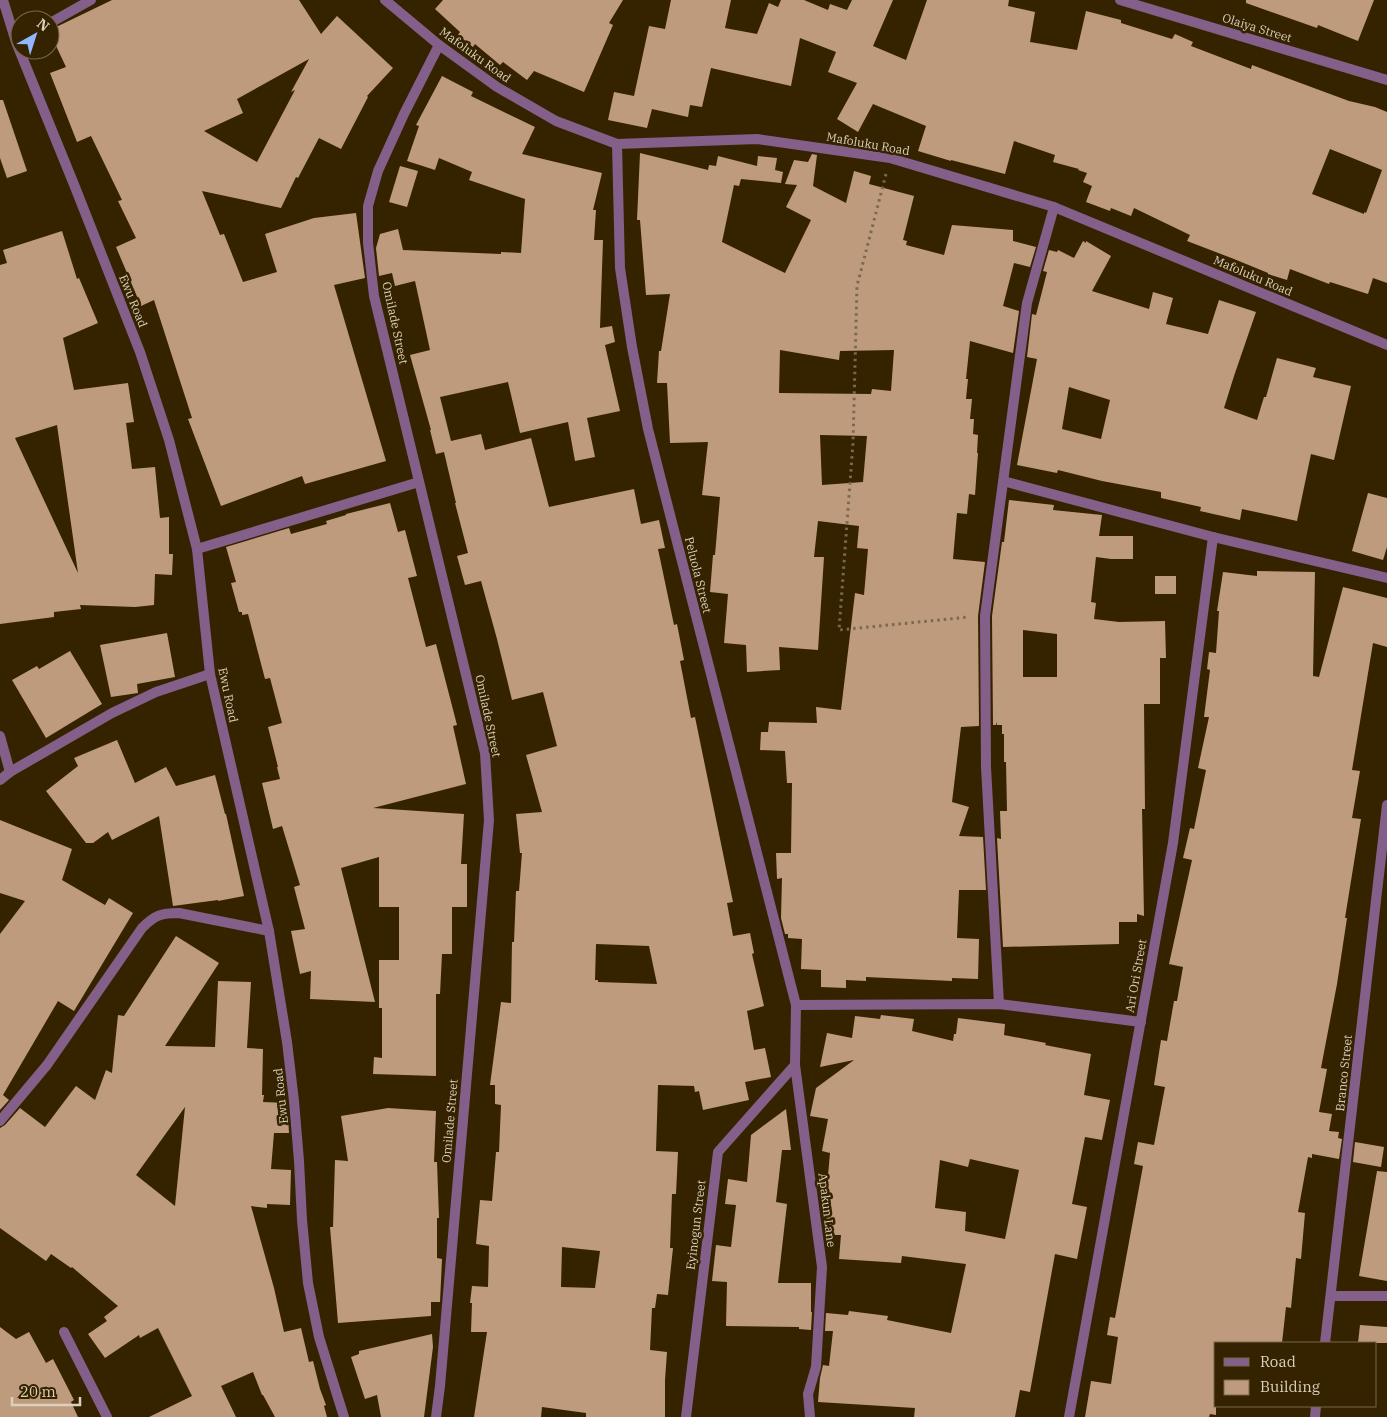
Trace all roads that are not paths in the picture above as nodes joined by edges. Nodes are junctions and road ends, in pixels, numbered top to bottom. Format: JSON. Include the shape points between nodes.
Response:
{"nodes":[{"id":1,"x":3,"y":0,"type":"edge"},
{"id":2,"x":91,"y":0,"type":"edge"},
{"id":3,"x":385,"y":0,"type":"edge"},
{"id":4,"x":1120,"y":0,"type":"edge"},
{"id":5,"x":60,"y":17,"type":"edge"},
{"id":6,"x":10,"y":19,"type":"edge"},
{"id":7,"x":439,"y":45,"type":"junction"},
{"id":8,"x":25,"y":60,"type":"edge"},
{"id":9,"x":1387,"y":80,"type":"edge"},
{"id":10,"x":618,"y":144,"type":"junction"},
{"id":11,"x":1054,"y":207,"type":"junction"},
{"id":12,"x":1387,"y":345,"type":"edge"},
{"id":13,"x":1004,"y":480,"type":"junction"},
{"id":14,"x":419,"y":482,"type":"junction"},
{"id":15,"x":1213,"y":537,"type":"junction"},
{"id":16,"x":197,"y":549,"type":"junction"},
{"id":17,"x":1387,"y":578,"type":"edge"},
{"id":18,"x":210,"y":674,"type":"junction"},
{"id":19,"x":0,"y":736,"type":"edge"},
{"id":20,"x":10,"y":772,"type":"junction"},
{"id":21,"x":0,"y":780,"type":"edge"},
{"id":22,"x":1387,"y":804,"type":"edge"},
{"id":23,"x":269,"y":930,"type":"junction"},
{"id":24,"x":1000,"y":1004,"type":"junction"},
{"id":25,"x":796,"y":1006,"type":"junction"},
{"id":26,"x":1141,"y":1022,"type":"junction"},
{"id":27,"x":795,"y":1065,"type":"junction"},
{"id":28,"x":0,"y":1121,"type":"edge"},
{"id":29,"x":1331,"y":1296,"type":"junction"},
{"id":30,"x":1387,"y":1296,"type":"edge"},
{"id":31,"x":64,"y":1332,"type":"dead end"},
{"id":32,"x":1325,"y":1342,"type":"edge"},
{"id":33,"x":107,"y":1417,"type":"edge"},
{"id":34,"x":344,"y":1417,"type":"edge"},
{"id":35,"x":436,"y":1417,"type":"edge"},
{"id":36,"x":686,"y":1417,"type":"edge"},
{"id":37,"x":810,"y":1417,"type":"edge"},
{"id":38,"x":1069,"y":1417,"type":"edge"}],
"edges":[{"from":1,"to":6,"type":"street","name":"Ewu Road"},
{"from":2,"to":5,"type":"street"},
{"from":3,"to":7,"type":"street","name":"Mafoluku Road"},
{"from":4,"to":9,"type":"street","name":"Olaiya Street"},
{"from":7,"to":10,"type":"street","name":"Mafoluku Road","via":[[496,87],[556,121]]},
{"from":7,"to":14,"type":"street","name":"Omilade Street","via":[[378,171],[368,206],[374,296]]},
{"from":8,"to":16,"type":"street","name":"Ewu Road","via":[[140,352],[169,440]]},
{"from":10,"to":11,"type":"street","name":"Mafoluku Road","via":[[757,139],[890,158]]},
{"from":10,"to":25,"type":"street","name":"Peluola Street","via":[[620,268],[646,420]]},
{"from":11,"to":12,"type":"street","name":"Mafoluku Road"},
{"from":11,"to":13,"type":"street","via":[[1027,303]]},
{"from":13,"to":15,"type":"street"},
{"from":13,"to":24,"type":"street","via":[[985,616],[986,767]]},
{"from":14,"to":16,"type":"street"},
{"from":14,"to":35,"type":"street","name":"Omilade Street","via":[[486,753],[489,820]]},
{"from":15,"to":17,"type":"street"},
{"from":15,"to":26,"type":"street","name":"Ari Ori Street","via":[[1173,843]]},
{"from":16,"to":18,"type":"street","name":"Ewu Road"},
{"from":18,"to":20,"type":"street","via":[[156,692],[112,713]]},
{"from":18,"to":23,"type":"street","name":"Ewu Road"},
{"from":19,"to":20,"type":"street"},
{"from":20,"to":21,"type":"street"},
{"from":22,"to":29,"type":"street","name":"Branco Street"},
{"from":23,"to":28,"type":"street","via":[[179,913],[152,917],[47,1065]]},
{"from":23,"to":34,"type":"street","name":"Ewu Road","via":[[294,1101],[308,1282],[319,1337]]},
{"from":24,"to":25,"type":"street"},
{"from":24,"to":26,"type":"street"},
{"from":25,"to":27,"type":"street","name":"Apakun Lane"},
{"from":26,"to":38,"type":"street","name":"Ari Ori Street"},
{"from":27,"to":36,"type":"street","name":"Eyinogun Street","via":[[718,1152]]},
{"from":27,"to":37,"type":"street","name":"Apakun Lane","via":[[822,1268],[816,1366],[808,1394]]},
{"from":29,"to":30,"type":"street"},
{"from":29,"to":32,"type":"street","name":"Branco Street"},
{"from":31,"to":33,"type":"street"}]}
